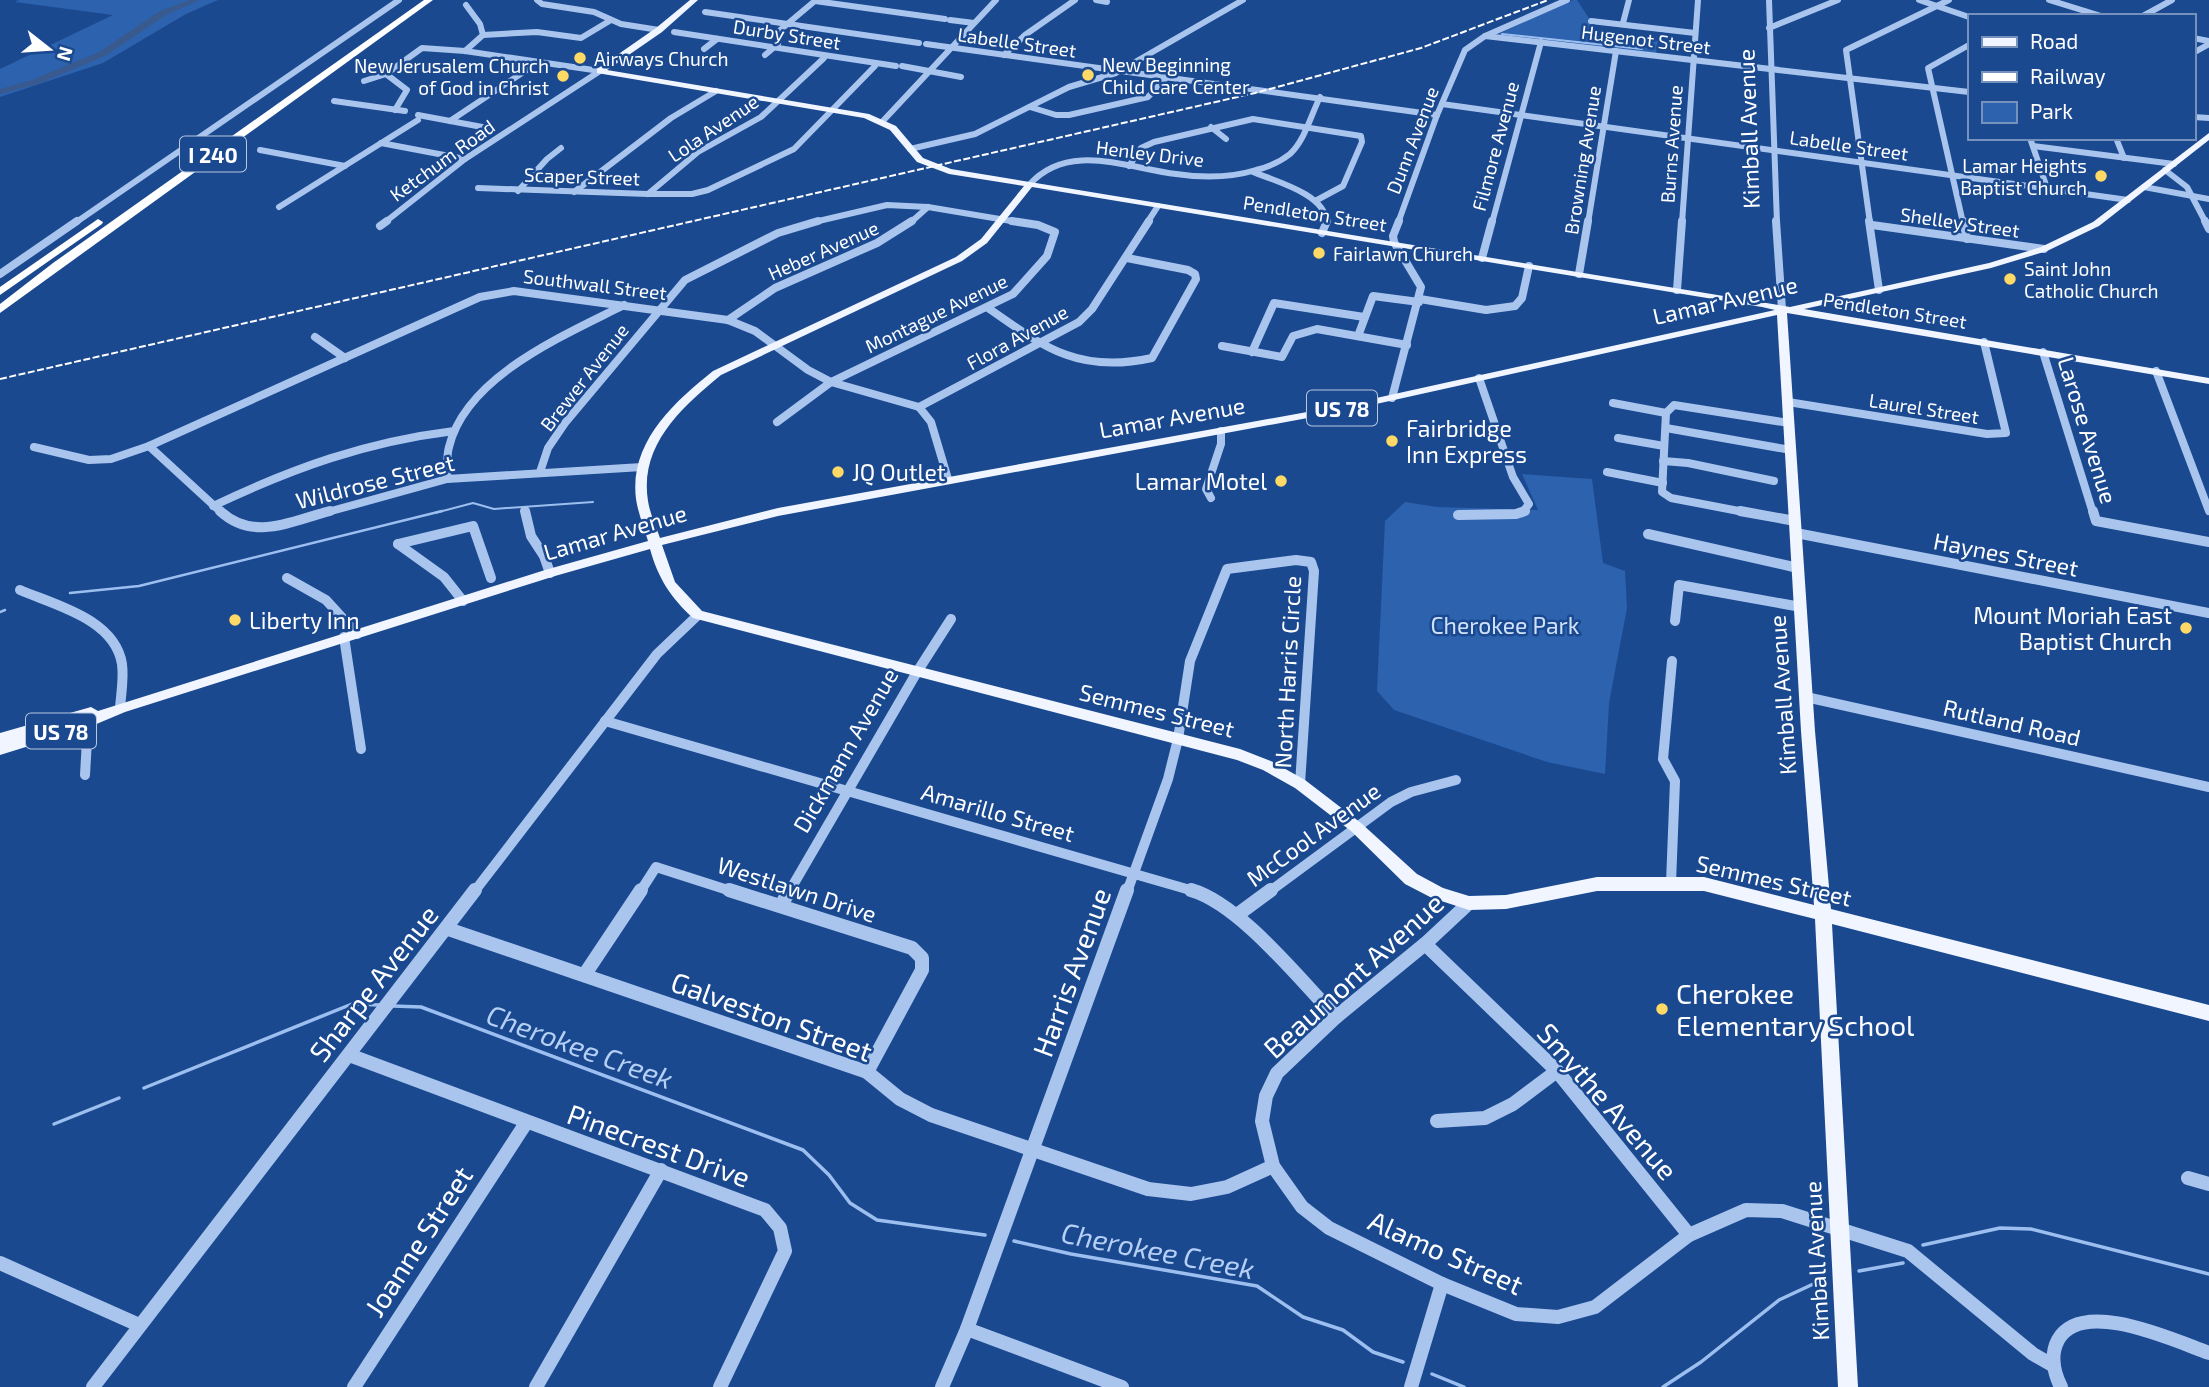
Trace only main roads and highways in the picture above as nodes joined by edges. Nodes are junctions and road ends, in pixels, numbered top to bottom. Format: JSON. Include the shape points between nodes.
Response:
{"nodes":[{"id":1,"x":415,"y":0,"type":"edge"},
{"id":2,"x":429,"y":0,"type":"edge"},
{"id":3,"x":694,"y":0,"type":"edge"},
{"id":4,"x":883,"y":122,"type":"joint"},
{"id":5,"x":2209,"y":136,"type":"edge"},
{"id":6,"x":1029,"y":185,"type":"junction"},
{"id":7,"x":0,"y":292,"type":"edge"},
{"id":8,"x":1829,"y":300,"type":"junction"},
{"id":9,"x":1782,"y":309,"type":"junction"},
{"id":10,"x":0,"y":310,"type":"edge"},
{"id":11,"x":1826,"y":317,"type":"junction"},
{"id":12,"x":1846,"y":321,"type":"junction"},
{"id":13,"x":1783,"y":334,"type":"junction"},
{"id":14,"x":2209,"y":381,"type":"edge"},
{"id":15,"x":655,"y":543,"type":"junction"},
{"id":16,"x":120,"y":708,"type":"junction"},
{"id":17,"x":0,"y":739,"type":"edge"},
{"id":18,"x":0,"y":749,"type":"edge"},
{"id":19,"x":1823,"y":914,"type":"junction"},
{"id":20,"x":2209,"y":1013,"type":"edge"},
{"id":21,"x":1848,"y":1387,"type":"edge"}],
"edges":[{"from":1,"to":7,"type":"highway","number":"I 240"},
{"from":2,"to":10,"type":"highway","number":"I 240"},
{"from":3,"to":4,"type":"main road","name":"Ketchum Road","via":[[600,71]]},
{"from":4,"to":6,"type":"main road","name":"Pendleton Street","via":[[920,160],[936,167]]},
{"from":5,"to":8,"type":"main road","name":"Lamar Avenue","number":"US 78","via":[[2096,224],[2044,249]]},
{"from":6,"to":9,"type":"main road","name":"Pendleton Street"},
{"from":6,"to":15,"type":"main road","name":"Semmes Street","via":[[984,241],[959,259],[718,373],[688,396],[653,439],[642,467],[642,499]]},
{"from":8,"to":9,"type":"main road","name":"Lamar Avenue","number":"US 78"},
{"from":8,"to":12,"type":"main road","via":[[1829,310]]},
{"from":9,"to":11,"type":"main road","name":"Pendleton Street"},
{"from":9,"to":13,"type":"main road","name":"Kimball Avenue"},
{"from":9,"to":15,"type":"main road","name":"Lamar Avenue","number":"US 78","via":[[1392,398],[778,512]]},
{"from":11,"to":12,"type":"main road","name":"Pendleton Street"},
{"from":11,"to":13,"type":"main road","via":[[1801,318]]},
{"from":12,"to":14,"type":"main road","name":"Pendleton Street"},
{"from":13,"to":19,"type":"main road","name":"Kimball Avenue"},
{"from":15,"to":16,"type":"main road","name":"Lamar Avenue","number":"US 78"},
{"from":15,"to":19,"type":"main road","name":"Semmes Street","via":[[673,592],[698,615],[1240,755],[1300,784],[1356,827],[1411,879],[1469,903],[1506,902],[1597,884],[1671,883],[1719,887]]},
{"from":16,"to":17,"type":"main road","name":"Lamar Avenue","number":"US 78","via":[[89,712]]},
{"from":16,"to":18,"type":"main road","name":"Lamar Avenue","number":"US 78"},
{"from":19,"to":20,"type":"main road","name":"Semmes Street"},
{"from":19,"to":21,"type":"main road","name":"Kimball Avenue"}]}
